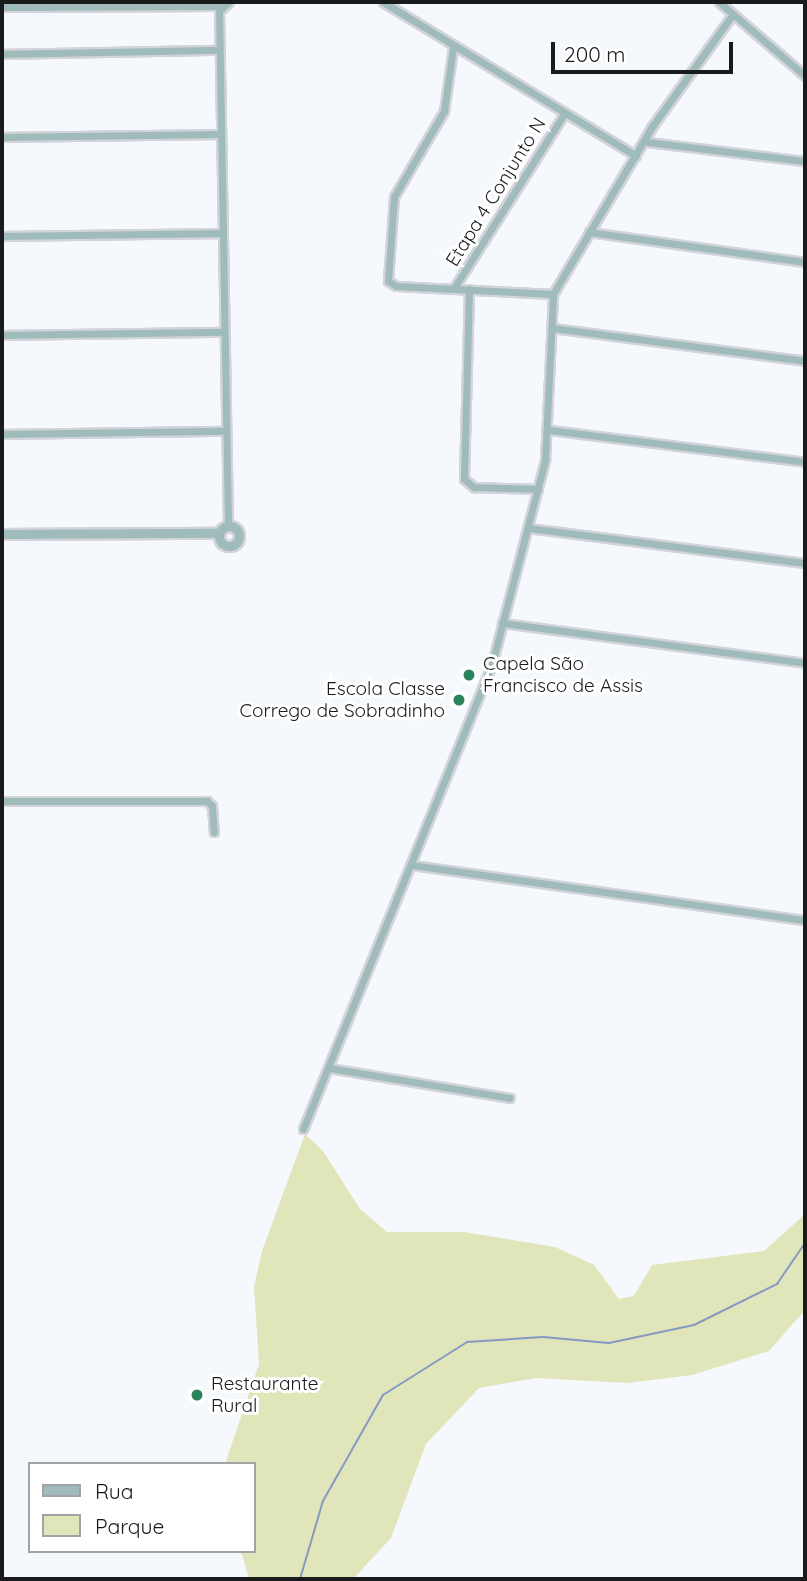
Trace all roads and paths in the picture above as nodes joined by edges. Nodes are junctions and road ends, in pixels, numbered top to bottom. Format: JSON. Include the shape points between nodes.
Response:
{"nodes":[{"id":1,"x":229,"y":2,"type":"edge"},
{"id":2,"x":383,"y":2,"type":"edge"},
{"id":3,"x":719,"y":2,"type":"edge"},
{"id":4,"x":200,"y":3,"type":"edge"},
{"id":5,"x":216,"y":5,"type":"edge"},
{"id":6,"x":2,"y":7,"type":"edge"},
{"id":7,"x":733,"y":14,"type":"junction"},
{"id":8,"x":453,"y":48,"type":"junction"},
{"id":9,"x":219,"y":50,"type":"junction"},
{"id":10,"x":2,"y":54,"type":"edge"},
{"id":11,"x":805,"y":76,"type":"edge"},
{"id":12,"x":564,"y":114,"type":"junction"},
{"id":13,"x":220,"y":134,"type":"junction"},
{"id":14,"x":2,"y":137,"type":"edge"},
{"id":15,"x":647,"y":142,"type":"junction"},
{"id":16,"x":636,"y":156,"type":"junction"},
{"id":17,"x":805,"y":161,"type":"edge"},
{"id":18,"x":589,"y":232,"type":"junction"},
{"id":19,"x":222,"y":233,"type":"junction"},
{"id":20,"x":2,"y":236,"type":"edge"},
{"id":21,"x":805,"y":262,"type":"edge"},
{"id":22,"x":454,"y":288,"type":"junction"},
{"id":23,"x":469,"y":289,"type":"junction"},
{"id":24,"x":553,"y":293,"type":"junction"},
{"id":25,"x":552,"y":328,"type":"junction"},
{"id":26,"x":223,"y":332,"type":"junction"},
{"id":27,"x":2,"y":335,"type":"edge"},
{"id":28,"x":805,"y":361,"type":"edge"},
{"id":29,"x":549,"y":430,"type":"junction"},
{"id":30,"x":223,"y":431,"type":"junction"},
{"id":31,"x":2,"y":434,"type":"edge"},
{"id":32,"x":805,"y":462,"type":"edge"},
{"id":33,"x":538,"y":489,"type":"junction"},
{"id":34,"x":228,"y":526,"type":"junction"},
{"id":35,"x":528,"y":528,"type":"junction"},
{"id":36,"x":219,"y":533,"type":"junction"},
{"id":37,"x":2,"y":534,"type":"edge"},
{"id":38,"x":805,"y":560,"type":"edge"},
{"id":39,"x":502,"y":623,"type":"junction"},
{"id":40,"x":805,"y":663,"type":"edge"},
{"id":41,"x":2,"y":801,"type":"edge"},
{"id":42,"x":214,"y":832,"type":"dead end"},
{"id":43,"x":412,"y":865,"type":"junction"},
{"id":44,"x":805,"y":920,"type":"edge"},
{"id":45,"x":329,"y":1068,"type":"junction"},
{"id":46,"x":510,"y":1098,"type":"dead end"},
{"id":47,"x":303,"y":1129,"type":"dead end"}],
"edges":[{"from":1,"to":5,"type":"street"},
{"from":2,"to":8,"type":"street"},
{"from":3,"to":7,"type":"street"},
{"from":4,"to":5,"type":"street"},
{"from":4,"to":6,"type":"street"},
{"from":5,"to":9,"type":"street"},
{"from":7,"to":11,"type":"street"},
{"from":7,"to":15,"type":"street","via":[[662,113]]},
{"from":8,"to":12,"type":"street"},
{"from":8,"to":22,"type":"street","via":[[444,111],[394,198],[387,278],[396,286]]},
{"from":9,"to":10,"type":"street"},
{"from":9,"to":13,"type":"street"},
{"from":12,"to":16,"type":"street"},
{"from":12,"to":22,"type":"street","name":"Etapa 4 Conjunto N"},
{"from":13,"to":14,"type":"street"},
{"from":13,"to":19,"type":"street"},
{"from":15,"to":16,"type":"street"},
{"from":15,"to":17,"type":"street"},
{"from":16,"to":18,"type":"street"},
{"from":18,"to":21,"type":"street"},
{"from":18,"to":24,"type":"street"},
{"from":19,"to":20,"type":"street"},
{"from":19,"to":26,"type":"street"},
{"from":22,"to":23,"type":"street"},
{"from":23,"to":24,"type":"street"},
{"from":23,"to":33,"type":"street","via":[[464,479],[474,487]]},
{"from":24,"to":25,"type":"street"},
{"from":25,"to":28,"type":"street"},
{"from":25,"to":29,"type":"street"},
{"from":26,"to":27,"type":"street"},
{"from":26,"to":30,"type":"street"},
{"from":29,"to":32,"type":"street"},
{"from":29,"to":33,"type":"street"},
{"from":30,"to":31,"type":"street"},
{"from":30,"to":34,"type":"street"},
{"from":33,"to":35,"type":"street"},
{"from":34,"to":36,"type":"street"},
{"from":34,"to":36,"type":"street","via":[[237,531],[234,544],[223,544]]},
{"from":35,"to":38,"type":"street"},
{"from":35,"to":39,"type":"street"},
{"from":36,"to":37,"type":"street"},
{"from":39,"to":40,"type":"street"},
{"from":39,"to":43,"type":"street","via":[[484,688]]},
{"from":41,"to":42,"type":"street","via":[[207,801],[212,806]]},
{"from":43,"to":44,"type":"street"},
{"from":43,"to":45,"type":"street"},
{"from":45,"to":46,"type":"street"},
{"from":45,"to":47,"type":"street"}]}
